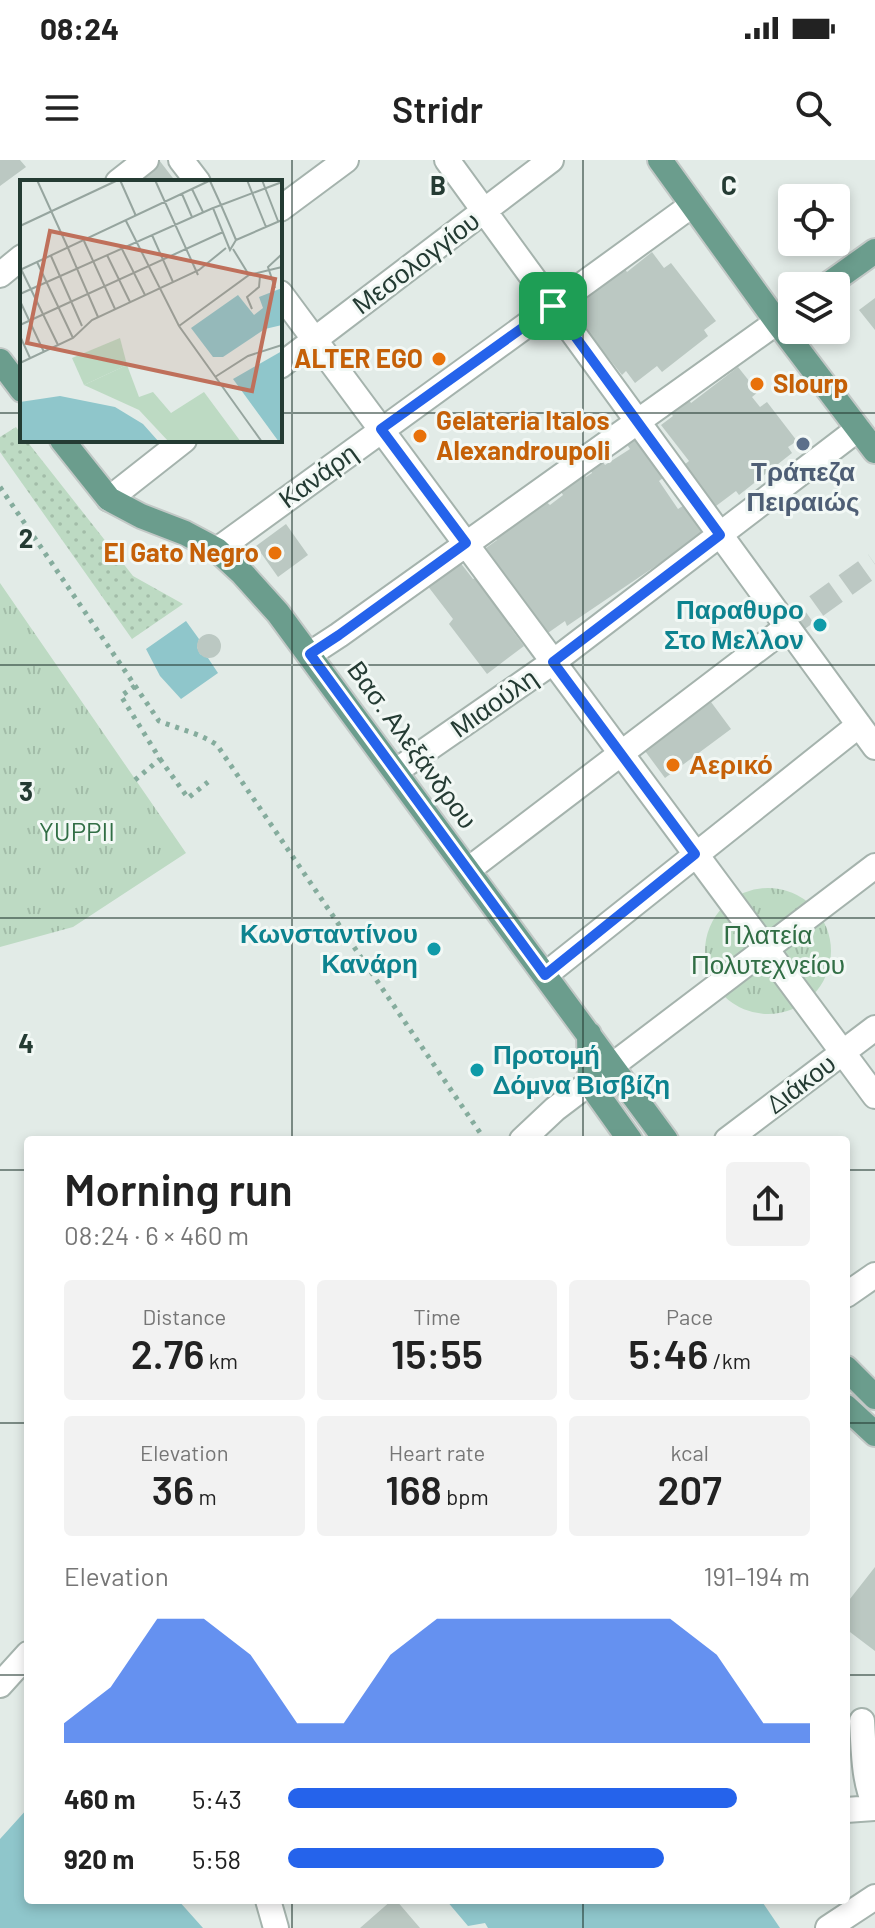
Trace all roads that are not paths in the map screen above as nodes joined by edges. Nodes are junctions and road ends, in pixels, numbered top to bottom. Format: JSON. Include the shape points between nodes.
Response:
{"nodes":[{"id":1,"x":146,"y":160,"type":"edge"},
{"id":2,"x":181,"y":160,"type":"edge"},
{"id":3,"x":346,"y":160,"type":"edge"},
{"id":4,"x":447,"y":160,"type":"edge"},
{"id":5,"x":551,"y":160,"type":"edge"},
{"id":6,"x":660,"y":160,"type":"edge"},
{"id":7,"x":121,"y":180,"type":"edge"},
{"id":8,"x":196,"y":180,"type":"edge"},
{"id":9,"x":692,"y":205,"type":"junction"},
{"id":10,"x":282,"y":208,"type":"edge"},
{"id":11,"x":484,"y":212,"type":"junction"},
{"id":12,"x":875,"y":251,"type":"edge"},
{"id":13,"x":20,"y":259,"type":"edge"},
{"id":14,"x":846,"y":272,"type":"edge"},
{"id":15,"x":0,"y":275,"type":"edge"},
{"id":16,"x":282,"y":296,"type":"edge"},
{"id":17,"x":553,"y":306,"type":"junction"},
{"id":18,"x":778,"y":309,"type":"edge"},
{"id":19,"x":778,"y":320,"type":"edge"},
{"id":20,"x":315,"y":340,"type":"junction"},
{"id":21,"x":802,"y":344,"type":"edge"},
{"id":22,"x":0,"y":361,"type":"edge"},
{"id":23,"x":282,"y":365,"type":"edge"},
{"id":24,"x":20,"y":387,"type":"edge"},
{"id":25,"x":637,"y":422,"type":"junction"},
{"id":26,"x":381,"y":429,"type":"junction"},
{"id":27,"x":858,"y":429,"type":"junction"},
{"id":28,"x":64,"y":442,"type":"edge"},
{"id":29,"x":181,"y":442,"type":"edge"},
{"id":30,"x":875,"y":451,"type":"edge"},
{"id":31,"x":109,"y":499,"type":"junction"},
{"id":32,"x":720,"y":535,"type":"junction"},
{"id":33,"x":466,"y":543,"type":"junction"},
{"id":34,"x":217,"y":550,"type":"junction"},
{"id":35,"x":787,"y":627,"type":"junction"},
{"id":36,"x":310,"y":654,"type":"junction"},
{"id":37,"x":553,"y":662,"type":"junction"},
{"id":38,"x":859,"y":725,"type":"junction"},
{"id":39,"x":875,"y":747,"type":"edge"},
{"id":40,"x":620,"y":753,"type":"junction"},
{"id":41,"x":396,"y":771,"type":"junction"},
{"id":42,"x":695,"y":854,"type":"junction"},
{"id":43,"x":875,"y":866,"type":"edge"},
{"id":44,"x":468,"y":870,"type":"junction"},
{"id":45,"x":766,"y":950,"type":"junction"},
{"id":46,"x":545,"y":975,"type":"junction"},
{"id":47,"x":875,"y":1028,"type":"edge"},
{"id":48,"x":589,"y":1034,"type":"junction"},
{"id":49,"x":842,"y":1052,"type":"junction"},
{"id":50,"x":612,"y":1066,"type":"junction"},
{"id":51,"x":590,"y":1084,"type":"junction"},
{"id":52,"x":875,"y":1096,"type":"edge"},
{"id":53,"x":526,"y":1136,"type":"edge"},
{"id":54,"x":627,"y":1136,"type":"edge"},
{"id":55,"x":663,"y":1136,"type":"edge"},
{"id":56,"x":732,"y":1136,"type":"edge"},
{"id":57,"x":875,"y":1275,"type":"edge"},
{"id":58,"x":850,"y":1292,"type":"edge"},
{"id":59,"x":850,"y":1372,"type":"edge"},
{"id":60,"x":875,"y":1397,"type":"edge"},
{"id":61,"x":850,"y":1411,"type":"edge"},
{"id":62,"x":875,"y":1434,"type":"edge"},
{"id":63,"x":24,"y":1658,"type":"edge"},
{"id":64,"x":0,"y":1685,"type":"edge"},
{"id":65,"x":861,"y":1716,"type":"edge"},
{"id":66,"x":875,"y":1806,"type":"edge"},
{"id":67,"x":850,"y":1809,"type":"edge"},
{"id":68,"x":875,"y":1897,"type":"edge"},
{"id":69,"x":269,"y":1904,"type":"edge"},
{"id":70,"x":276,"y":1928,"type":"edge"},
{"id":71,"x":828,"y":1928,"type":"edge"}],
"edges":[{"from":1,"to":7,"type":"street"},
{"from":2,"to":8,"type":"street"},
{"from":3,"to":10,"type":"street"},
{"from":4,"to":11,"type":"street"},
{"from":5,"to":11,"type":"street","name":"Μεσολογγίου"},
{"from":6,"to":9,"type":"main road"},
{"from":9,"to":17,"type":"street","name":"Κανάρη"},
{"from":9,"to":18,"type":"main road"},
{"from":11,"to":17,"type":"street"},
{"from":11,"to":20,"type":"street","name":"Μεσολογγίου"},
{"from":12,"to":14,"type":"main road"},
{"from":13,"to":15,"type":"street"},
{"from":16,"to":20,"type":"street"},
{"from":17,"to":25,"type":"street"},
{"from":17,"to":26,"type":"street","name":"Κανάρη"},
{"from":19,"to":25,"type":"street"},
{"from":20,"to":23,"type":"street","name":"Μεσολογγίου"},
{"from":20,"to":26,"type":"street"},
{"from":21,"to":27,"type":"main road"},
{"from":22,"to":24,"type":"main road"},
{"from":25,"to":32,"type":"street"},
{"from":25,"to":33,"type":"street"},
{"from":26,"to":33,"type":"street"},
{"from":26,"to":34,"type":"street","name":"Κανάρη"},
{"from":27,"to":30,"type":"main road"},
{"from":27,"to":32,"type":"street","name":"Μιαούλη"},
{"from":28,"to":31,"type":"main road","name":"Βασ. Αλεξάνδρου"},
{"from":29,"to":31,"type":"street"},
{"from":31,"to":34,"type":"main road","name":"Βασ. Αλεξάνδρου"},
{"from":32,"to":35,"type":"street"},
{"from":32,"to":37,"type":"street","name":"Μιαούλη"},
{"from":33,"to":36,"type":"street"},
{"from":33,"to":37,"type":"street"},
{"from":34,"to":36,"type":"main road","name":"Βασ. Αλεξάνδρου","via":[[271,604]]},
{"from":35,"to":38,"type":"street"},
{"from":35,"to":40,"type":"street"},
{"from":36,"to":41,"type":"main road","name":"Βασ. Αλεξάνδρου"},
{"from":37,"to":40,"type":"street"},
{"from":37,"to":41,"type":"street","name":"Μιαούλη"},
{"from":38,"to":39,"type":"street"},
{"from":38,"to":42,"type":"street"},
{"from":40,"to":42,"type":"street"},
{"from":40,"to":44,"type":"street"},
{"from":41,"to":44,"type":"main road","name":"Βασ. Αλεξάνδρου"},
{"from":42,"to":45,"type":"street"},
{"from":42,"to":46,"type":"street"},
{"from":43,"to":45,"type":"street"},
{"from":44,"to":46,"type":"main road","name":"Βασ. Αλεξάνδρου"},
{"from":45,"to":49,"type":"street"},
{"from":45,"to":50,"type":"street"},
{"from":46,"to":48,"type":"main road","name":"Βασ. Αλεξάνδρου"},
{"from":47,"to":49,"type":"street","name":"Διάκου"},
{"from":48,"to":50,"type":"main road","name":"Βασ. Αλεξάνδρου"},
{"from":48,"to":51,"type":"main road"},
{"from":49,"to":52,"type":"street"},
{"from":49,"to":56,"type":"street","name":"Διάκου"},
{"from":50,"to":51,"type":"street"},
{"from":50,"to":55,"type":"main road","name":"Βασ. Αλεξάνδρου"},
{"from":51,"to":53,"type":"street"},
{"from":51,"to":54,"type":"main road"},
{"from":57,"to":58,"type":"street"},
{"from":59,"to":60,"type":"main road"},
{"from":61,"to":62,"type":"main road"},
{"from":63,"to":64,"type":"street"},
{"from":65,"to":66,"type":"street","via":[[866,1775]]},
{"from":66,"to":67,"type":"street"},
{"from":68,"to":71,"type":"street"},
{"from":69,"to":70,"type":"street"}]}
